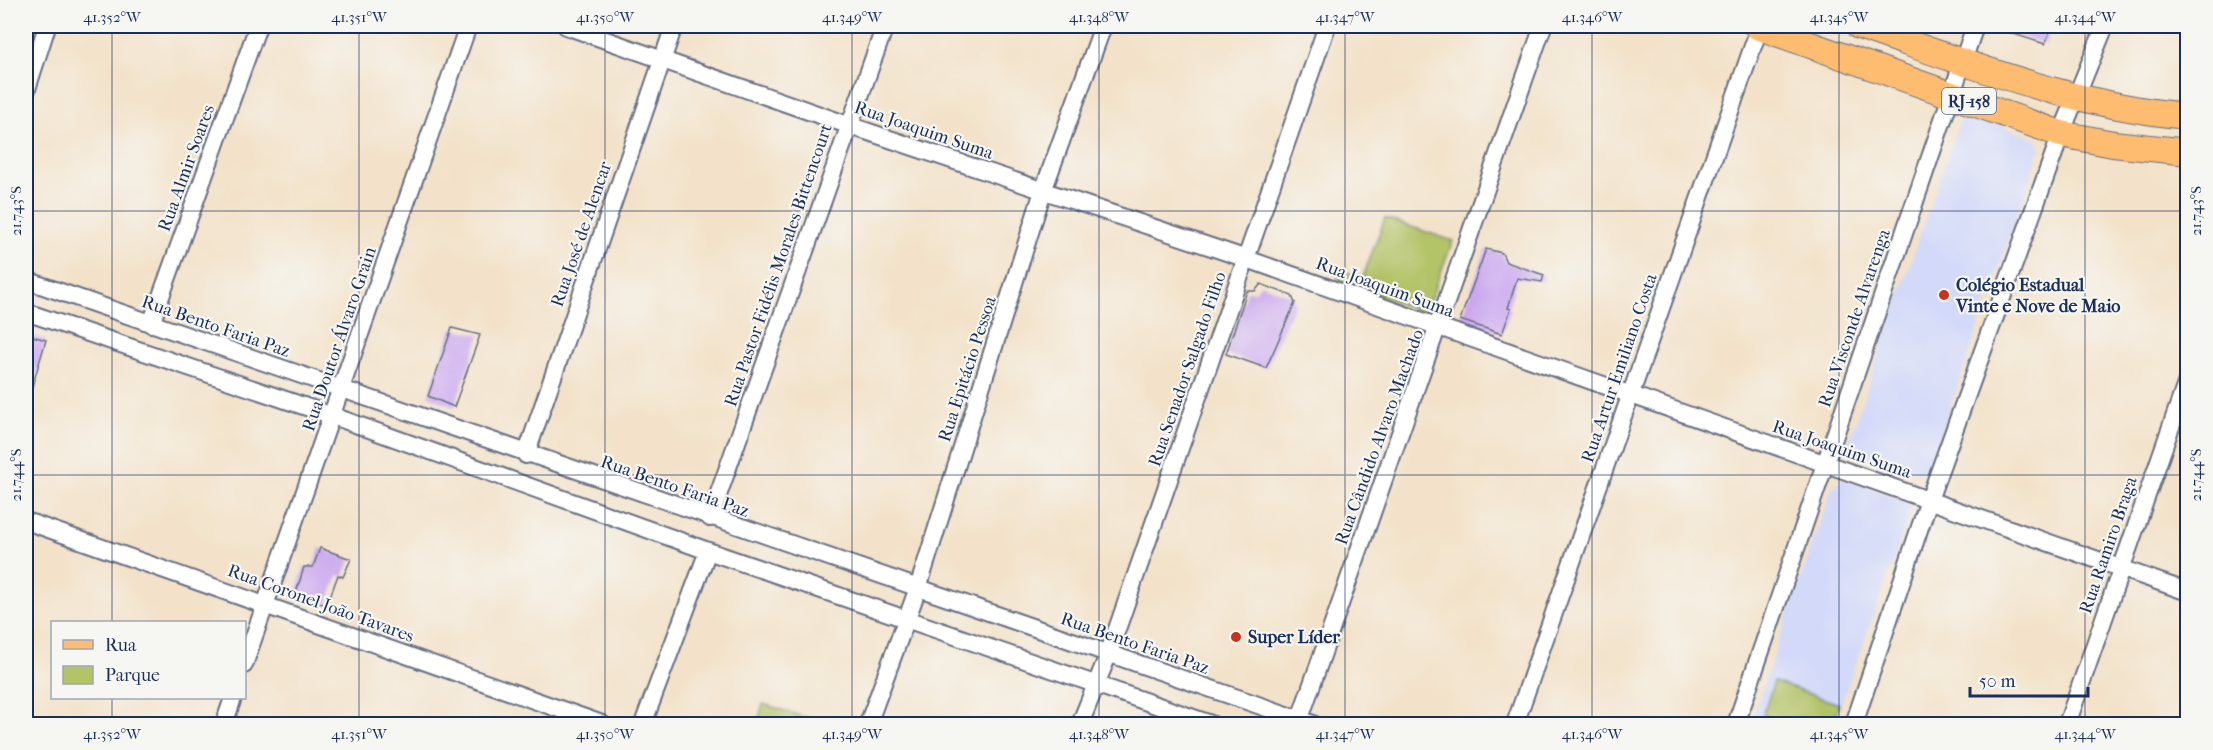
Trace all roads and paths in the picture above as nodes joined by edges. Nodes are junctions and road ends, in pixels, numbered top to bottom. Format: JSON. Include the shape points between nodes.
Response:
{"nodes":[{"id":1,"x":47,"y":26,"type":"edge"},
{"id":2,"x":258,"y":26,"type":"edge"},
{"id":3,"x":468,"y":26,"type":"edge"},
{"id":4,"x":566,"y":26,"type":"edge"},
{"id":5,"x":674,"y":26,"type":"edge"},
{"id":6,"x":885,"y":26,"type":"edge"},
{"id":7,"x":1103,"y":26,"type":"edge"},
{"id":8,"x":1327,"y":26,"type":"edge"},
{"id":9,"x":1543,"y":26,"type":"edge"},
{"id":10,"x":1759,"y":26,"type":"edge"},
{"id":11,"x":1859,"y":26,"type":"edge"},
{"id":12,"x":1975,"y":26,"type":"edge"},
{"id":13,"x":2105,"y":26,"type":"edge"},
{"id":14,"x":662,"y":61,"type":"junction"},
{"id":15,"x":1962,"y":61,"type":"junction"},
{"id":16,"x":26,"y":92,"type":"edge"},
{"id":17,"x":1950,"y":94,"type":"junction"},
{"id":18,"x":2077,"y":99,"type":"junction"},
{"id":19,"x":2187,"y":116,"type":"edge"},
{"id":20,"x":848,"y":125,"type":"junction"},
{"id":21,"x":2061,"y":134,"type":"junction"},
{"id":22,"x":2187,"y":152,"type":"edge"},
{"id":23,"x":1043,"y":191,"type":"junction"},
{"id":24,"x":1247,"y":259,"type":"junction"},
{"id":25,"x":26,"y":280,"type":"edge"},
{"id":26,"x":26,"y":312,"type":"edge"},
{"id":27,"x":151,"y":324,"type":"junction"},
{"id":28,"x":1439,"y":327,"type":"junction"},
{"id":29,"x":2187,"y":378,"type":"edge"},
{"id":30,"x":343,"y":390,"type":"junction"},
{"id":31,"x":1630,"y":395,"type":"junction"},
{"id":32,"x":333,"y":416,"type":"junction"},
{"id":33,"x":526,"y":455,"type":"junction"},
{"id":34,"x":1825,"y":465,"type":"junction"},
{"id":35,"x":1929,"y":500,"type":"junction"},
{"id":36,"x":710,"y":518,"type":"junction"},
{"id":37,"x":26,"y":520,"type":"edge"},
{"id":38,"x":708,"y":550,"type":"junction"},
{"id":39,"x":2121,"y":568,"type":"junction"},
{"id":40,"x":918,"y":588,"type":"junction"},
{"id":41,"x":2187,"y":592,"type":"edge"},
{"id":42,"x":266,"y":604,"type":"junction"},
{"id":43,"x":907,"y":619,"type":"junction"},
{"id":44,"x":1108,"y":655,"type":"junction"},
{"id":45,"x":246,"y":659,"type":"edge"},
{"id":46,"x":1095,"y":683,"type":"junction"},
{"id":47,"x":233,"y":699,"type":"edge"},
{"id":48,"x":1303,"y":723,"type":"edge"},
{"id":49,"x":224,"y":724,"type":"edge"},
{"id":50,"x":602,"y":724,"type":"edge"},
{"id":51,"x":643,"y":724,"type":"edge"},
{"id":52,"x":868,"y":724,"type":"edge"},
{"id":53,"x":1080,"y":724,"type":"edge"},
{"id":54,"x":1211,"y":724,"type":"edge"},
{"id":55,"x":1515,"y":724,"type":"edge"},
{"id":56,"x":1736,"y":724,"type":"edge"},
{"id":57,"x":1854,"y":724,"type":"edge"},
{"id":58,"x":2067,"y":724,"type":"edge"}],
"edges":[{"from":1,"to":16,"type":"street"},
{"from":2,"to":27,"type":"street","name":"Rua Almir Soares"},
{"from":3,"to":30,"type":"street","name":"Rua Doutor Álvaro Grain"},
{"from":4,"to":14,"type":"street","name":"Rua Joaquim Suma"},
{"from":5,"to":14,"type":"street","name":"Rua José de Alencar"},
{"from":6,"to":20,"type":"street","name":"Rua Pastor Fidélis Morales Bittencourt"},
{"from":7,"to":23,"type":"street","name":"Rua Epitácio Pessoa"},
{"from":8,"to":24,"type":"street","name":"Rua Senador Salgado Filho"},
{"from":9,"to":28,"type":"street","name":"Rua Cândido Alvaro Machado"},
{"from":10,"to":17,"type":"main road","number":"RJ-158"},
{"from":10,"to":31,"type":"street","name":"Rua Artur Emiliano Costa"},
{"from":11,"to":15,"type":"main road","number":"RJ-158"},
{"from":12,"to":15,"type":"street","name":"Rua Visconde Alvarenga"},
{"from":13,"to":18,"type":"street"},
{"from":14,"to":20,"type":"street","name":"Rua Joaquim Suma"},
{"from":14,"to":33,"type":"street","name":"Rua José de Alencar"},
{"from":15,"to":17,"type":"street","name":"Rua Visconde Alvarenga"},
{"from":15,"to":18,"type":"main road","number":"RJ-158"},
{"from":17,"to":21,"type":"main road","number":"RJ-158"},
{"from":17,"to":34,"type":"street","name":"Rua Visconde Alvarenga"},
{"from":18,"to":19,"type":"main road","number":"RJ-158","via":[[2146,113]]},
{"from":18,"to":21,"type":"street"},
{"from":20,"to":23,"type":"street","name":"Rua Joaquim Suma"},
{"from":20,"to":36,"type":"street","name":"Rua Pastor Fidélis Morales Bittencourt"},
{"from":21,"to":22,"type":"main road","number":"RJ-158"},
{"from":21,"to":35,"type":"street"},
{"from":23,"to":24,"type":"street","name":"Rua Joaquim Suma"},
{"from":23,"to":40,"type":"street","name":"Rua Epitácio Pessoa"},
{"from":24,"to":28,"type":"street","name":"Rua Joaquim Suma"},
{"from":24,"to":44,"type":"street","name":"Rua Senador Salgado Filho"},
{"from":25,"to":27,"type":"street","name":"Rua Bento Faria Paz"},
{"from":26,"to":32,"type":"street"},
{"from":27,"to":30,"type":"street","name":"Rua Bento Faria Paz"},
{"from":28,"to":31,"type":"street","name":"Rua Joaquim Suma"},
{"from":28,"to":48,"type":"street","name":"Rua Cândido Alvaro Machado"},
{"from":29,"to":39,"type":"street","name":"Rua Ramiro Braga"},
{"from":30,"to":32,"type":"street","name":"Rua Doutor Álvaro Grain"},
{"from":30,"to":33,"type":"street","name":"Rua Bento Faria Paz"},
{"from":31,"to":34,"type":"street","name":"Rua Joaquim Suma"},
{"from":31,"to":55,"type":"street","name":"Rua Artur Emiliano Costa"},
{"from":32,"to":38,"type":"street"},
{"from":32,"to":42,"type":"street","name":"Rua Doutor Álvaro Grain"},
{"from":33,"to":36,"type":"street","name":"Rua Bento Faria Paz"},
{"from":34,"to":35,"type":"street","name":"Rua Joaquim Suma"},
{"from":34,"to":56,"type":"street","name":"Rua Visconde Alvarenga"},
{"from":35,"to":39,"type":"street","name":"Rua Joaquim Suma"},
{"from":35,"to":57,"type":"street"},
{"from":36,"to":40,"type":"street","name":"Rua Bento Faria Paz"},
{"from":37,"to":42,"type":"street","name":"Rua Coronel João Tavares"},
{"from":38,"to":43,"type":"street"},
{"from":38,"to":51,"type":"street"},
{"from":39,"to":41,"type":"street","name":"Rua Joaquim Suma"},
{"from":39,"to":58,"type":"street","name":"Rua Ramiro Braga"},
{"from":40,"to":43,"type":"street","name":"Rua Epitácio Pessoa"},
{"from":40,"to":44,"type":"street","name":"Rua Bento Faria Paz"},
{"from":42,"to":45,"type":"street","name":"Rua Doutor Álvaro Grain"},
{"from":42,"to":50,"type":"street","name":"Rua Coronel João Tavares"},
{"from":43,"to":46,"type":"street"},
{"from":43,"to":52,"type":"street","name":"Rua Epitácio Pessoa"},
{"from":44,"to":46,"type":"street","name":"Rua Senador Salgado Filho"},
{"from":44,"to":48,"type":"street","name":"Rua Bento Faria Paz"},
{"from":46,"to":53,"type":"street","name":"Rua Senador Salgado Filho"},
{"from":46,"to":54,"type":"street"},
{"from":47,"to":49,"type":"street"}]}
